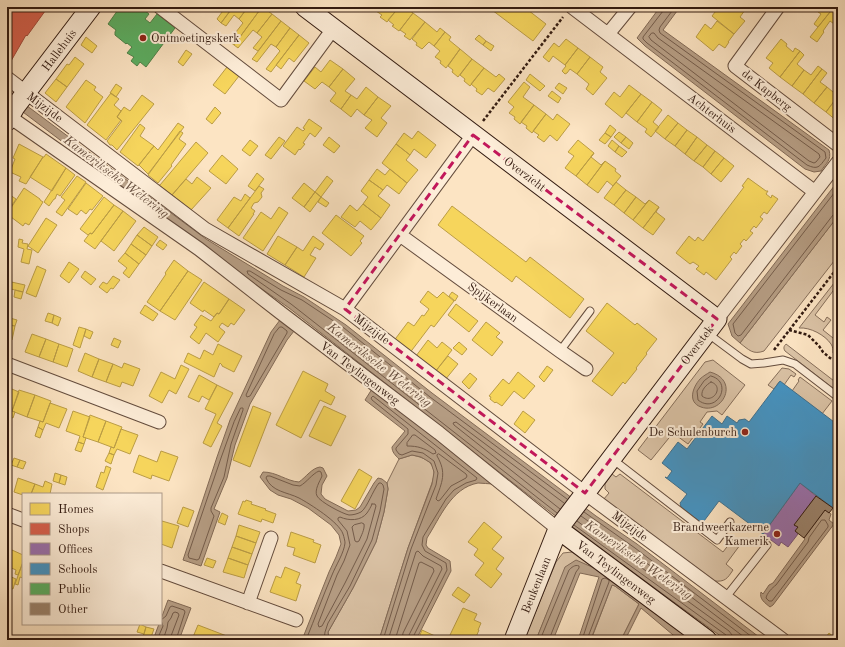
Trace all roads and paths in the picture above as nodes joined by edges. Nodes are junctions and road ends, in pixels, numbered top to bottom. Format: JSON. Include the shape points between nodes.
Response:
{"nodes":[{"id":1,"x":91,"y":7,"type":"edge"},
{"id":2,"x":160,"y":7,"type":"edge"},
{"id":3,"x":305,"y":7,"type":"edge"},
{"id":4,"x":630,"y":7,"type":"edge"},
{"id":5,"x":778,"y":7,"type":"edge"},
{"id":6,"x":569,"y":10,"type":"edge"},
{"id":7,"x":333,"y":29,"type":"junction"},
{"id":8,"x":608,"y":34,"type":"junction"},
{"id":9,"x":7,"y":78,"type":"edge"},
{"id":10,"x":14,"y":108,"type":"edge"},
{"id":11,"x":473,"y":135,"type":"junction"},
{"id":12,"x":838,"y":145,"type":"edge"},
{"id":13,"x":838,"y":162,"type":"edge"},
{"id":14,"x":815,"y":192,"type":"junction"},
{"id":15,"x":400,"y":235,"type":"junction"},
{"id":16,"x":838,"y":267,"type":"edge"},
{"id":17,"x":345,"y":309,"type":"junction"},
{"id":18,"x":590,"y":311,"type":"dead end"},
{"id":19,"x":712,"y":326,"type":"junction"},
{"id":20,"x":789,"y":330,"type":"junction"},
{"id":21,"x":560,"y":351,"type":"junction"},
{"id":22,"x":838,"y":360,"type":"edge"},
{"id":23,"x":764,"y":363,"type":"junction"},
{"id":24,"x":7,"y":364,"type":"edge"},
{"id":25,"x":586,"y":369,"type":"dead end"},
{"id":26,"x":838,"y":397,"type":"edge"},
{"id":27,"x":159,"y":422,"type":"dead end"},
{"id":28,"x":611,"y":458,"type":"junction"},
{"id":29,"x":584,"y":495,"type":"junction"},
{"id":30,"x":7,"y":514,"type":"edge"},
{"id":31,"x":22,"y":520,"type":"edge"},
{"id":32,"x":730,"y":522,"type":"dead end"},
{"id":33,"x":560,"y":527,"type":"junction"},
{"id":34,"x":270,"y":538,"type":"dead end"},
{"id":35,"x":767,"y":545,"type":"dead end"},
{"id":36,"x":162,"y":571,"type":"edge"},
{"id":37,"x":726,"y":597,"type":"junction"},
{"id":38,"x":248,"y":602,"type":"junction"},
{"id":39,"x":296,"y":620,"type":"dead end"},
{"id":40,"x":514,"y":640,"type":"edge"},
{"id":41,"x":707,"y":640,"type":"edge"},
{"id":42,"x":782,"y":640,"type":"edge"}],
"edges":[{"from":1,"to":10,"type":"street","name":"Hallehuis"},
{"from":2,"to":7,"type":"street","via":[[281,100]]},
{"from":3,"to":7,"type":"street","name":"Overzicht"},
{"from":4,"to":8,"type":"street"},
{"from":5,"to":12,"type":"street","name":"de Kapberg","via":[[735,66]]},
{"from":6,"to":8,"type":"street","name":"Achterhuis"},
{"from":6,"to":11,"type":"path"},
{"from":7,"to":11,"type":"street","name":"Overzicht"},
{"from":8,"to":14,"type":"street","name":"Achterhuis"},
{"from":9,"to":10,"type":"street","name":"Mijzijde"},
{"from":10,"to":17,"type":"street","name":"Mijzijde","via":[[205,229]]},
{"from":10,"to":33,"type":"street","name":"Van Teylingenweg","via":[[104,182],[198,248]]},
{"from":11,"to":15,"type":"street"},
{"from":11,"to":19,"type":"street","name":"Overzicht"},
{"from":13,"to":14,"type":"street","name":"Overstek"},
{"from":14,"to":19,"type":"street","name":"Overstek"},
{"from":15,"to":17,"type":"street"},
{"from":15,"to":21,"type":"street","name":"Spijkerlaan"},
{"from":16,"to":20,"type":"path"},
{"from":17,"to":29,"type":"street","name":"Mijzijde"},
{"from":18,"to":21,"type":"lane"},
{"from":19,"to":23,"type":"lane","via":[[742,359],[751,364]]},
{"from":19,"to":28,"type":"street","name":"Overstek"},
{"from":20,"to":22,"type":"path","via":[[808,335],[830,358]]},
{"from":20,"to":23,"type":"path"},
{"from":21,"to":25,"type":"street","name":"Spijkerlaan"},
{"from":23,"to":26,"type":"lane","via":[[782,360],[794,364]]},
{"from":24,"to":27,"type":"street"},
{"from":28,"to":29,"type":"street","name":"Overstek"},
{"from":28,"to":32,"type":"lane","via":[[717,540]]},
{"from":29,"to":33,"type":"street","name":"Overstek"},
{"from":29,"to":37,"type":"street","name":"Mijzijde"},
{"from":30,"to":31,"type":"street"},
{"from":33,"to":40,"type":"street","name":"Beukenlaan"},
{"from":33,"to":41,"type":"street","name":"Van Teylingenweg"},
{"from":34,"to":38,"type":"street"},
{"from":35,"to":37,"type":"lane"},
{"from":36,"to":38,"type":"street"},
{"from":37,"to":42,"type":"street","name":"Mijzijde"},
{"from":38,"to":39,"type":"street"}]}
